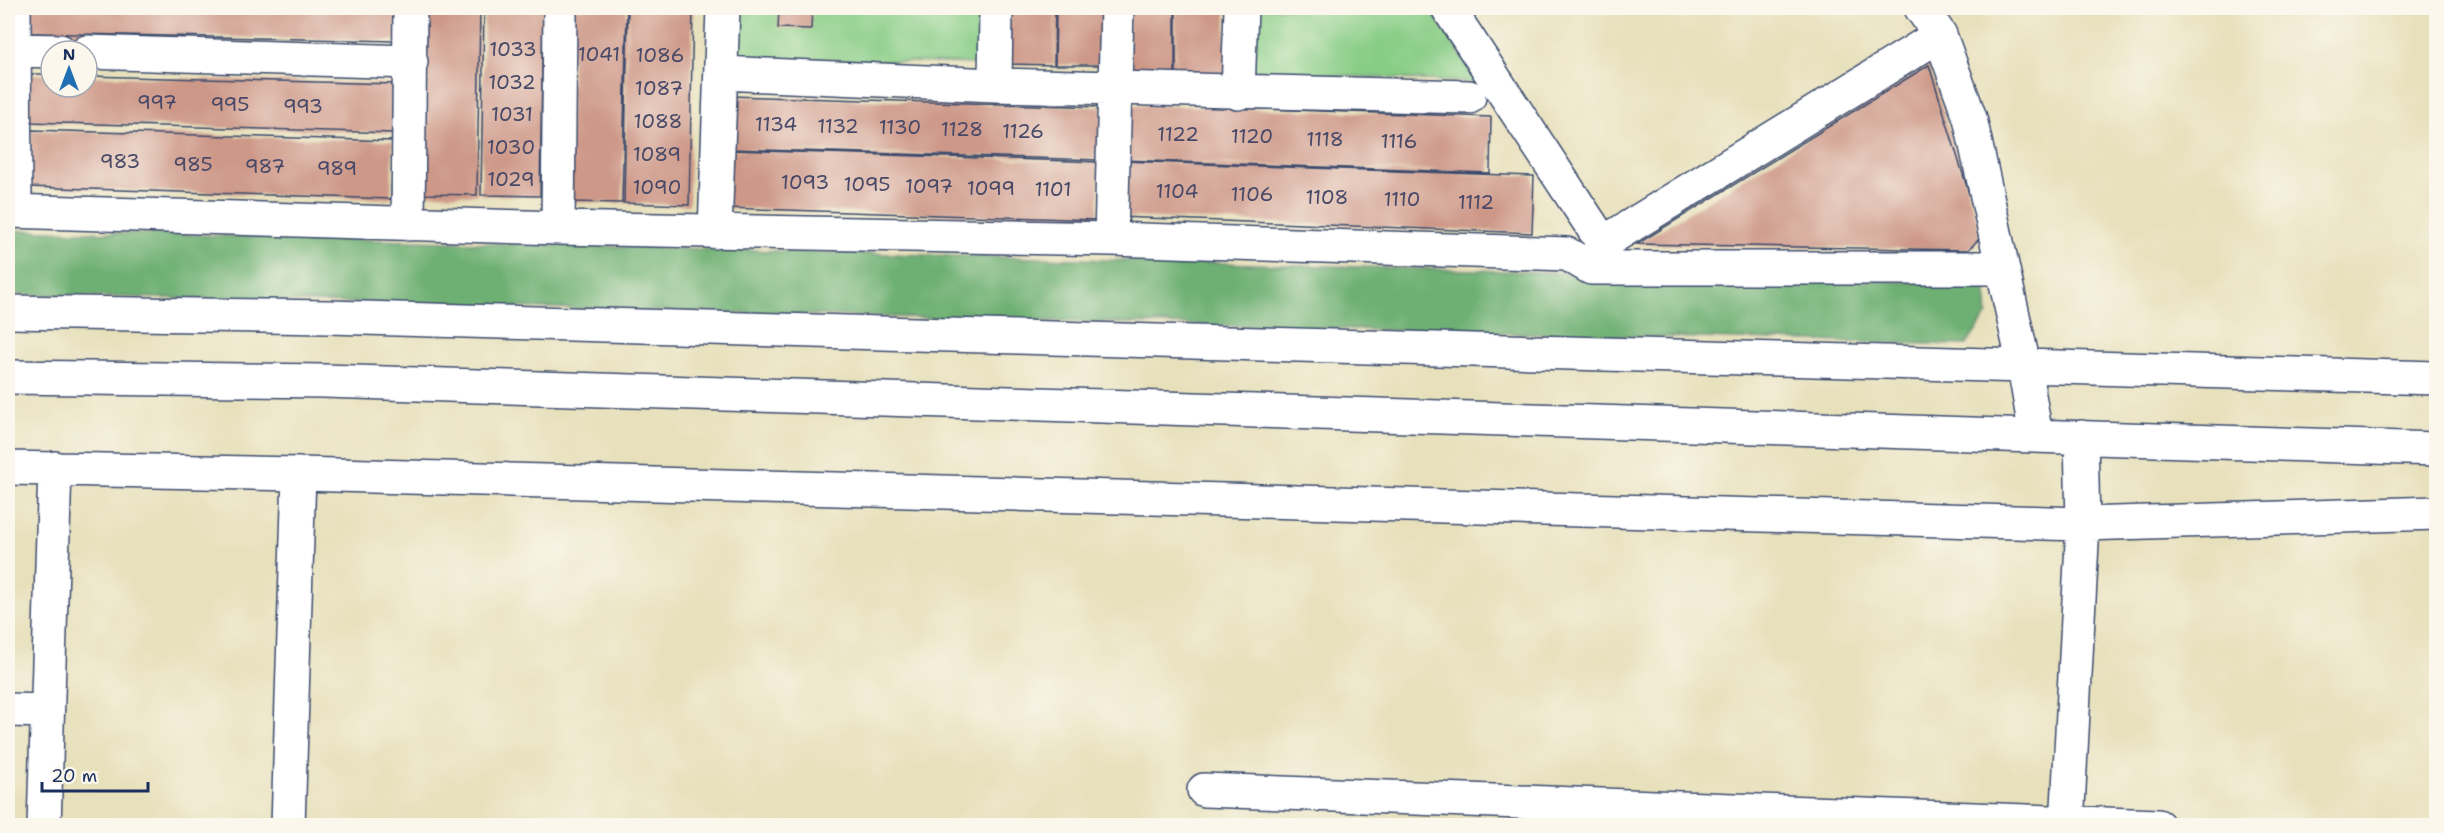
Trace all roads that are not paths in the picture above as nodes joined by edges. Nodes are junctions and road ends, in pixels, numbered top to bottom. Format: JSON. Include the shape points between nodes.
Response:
{"nodes":[{"id":1,"x":14,"y":8,"type":"edge"},
{"id":2,"x":410,"y":8,"type":"edge"},
{"id":3,"x":560,"y":8,"type":"edge"},
{"id":4,"x":723,"y":8,"type":"edge"},
{"id":5,"x":996,"y":8,"type":"edge"},
{"id":6,"x":1117,"y":8,"type":"edge"},
{"id":7,"x":1241,"y":8,"type":"edge"},
{"id":8,"x":1448,"y":8,"type":"edge"},
{"id":9,"x":1921,"y":8,"type":"edge"},
{"id":10,"x":1940,"y":35,"type":"junction"},
{"id":11,"x":13,"y":50,"type":"junction"},
{"id":12,"x":39,"y":51,"type":"edge"},
{"id":13,"x":99,"y":52,"type":"edge"},
{"id":14,"x":411,"y":62,"type":"junction"},
{"id":15,"x":721,"y":73,"type":"junction"},
{"id":16,"x":995,"y":85,"type":"junction"},
{"id":17,"x":1116,"y":88,"type":"junction"},
{"id":18,"x":1238,"y":93,"type":"junction"},
{"id":19,"x":1469,"y":97,"type":"dead end"},
{"id":20,"x":11,"y":211,"type":"edge"},
{"id":21,"x":408,"y":224,"type":"junction"},
{"id":22,"x":558,"y":228,"type":"junction"},
{"id":23,"x":715,"y":232,"type":"junction"},
{"id":24,"x":1112,"y":239,"type":"junction"},
{"id":25,"x":2002,"y":268,"type":"junction"},
{"id":26,"x":8,"y":312,"type":"edge"},
{"id":27,"x":2024,"y":366,"type":"junction"},
{"id":28,"x":8,"y":377,"type":"edge"},
{"id":29,"x":2436,"y":378,"type":"edge"},
{"id":30,"x":2036,"y":436,"type":"junction"},
{"id":31,"x":2081,"y":437,"type":"junction"},
{"id":32,"x":2436,"y":449,"type":"edge"},
{"id":33,"x":8,"y":468,"type":"edge"},
{"id":34,"x":55,"y":468,"type":"junction"},
{"id":35,"x":299,"y":474,"type":"junction"},
{"id":36,"x":2436,"y":513,"type":"edge"},
{"id":37,"x":2083,"y":524,"type":"junction"},
{"id":38,"x":8,"y":710,"type":"edge"},
{"id":39,"x":47,"y":711,"type":"junction"},
{"id":40,"x":1204,"y":790,"type":"dead end"},
{"id":41,"x":1781,"y":818,"type":"edge"},
{"id":42,"x":1925,"y":821,"type":"edge"},
{"id":43,"x":2067,"y":824,"type":"edge"},
{"id":44,"x":44,"y":825,"type":"edge"},
{"id":45,"x":288,"y":825,"type":"edge"},
{"id":46,"x":2158,"y":825,"type":"edge"}],
"edges":[{"from":1,"to":11,"type":"street"},
{"from":2,"to":14,"type":"street"},
{"from":3,"to":22,"type":"street"},
{"from":4,"to":15,"type":"street"},
{"from":5,"to":16,"type":"street"},
{"from":6,"to":17,"type":"street"},
{"from":7,"to":18,"type":"street"},
{"from":8,"to":10,"type":"street","via":[[1603,243]]},
{"from":9,"to":10,"type":"street"},
{"from":10,"to":25,"type":"street","via":[[1970,118]]},
{"from":11,"to":12,"type":"street"},
{"from":11,"to":20,"type":"street"},
{"from":13,"to":14,"type":"street"},
{"from":14,"to":21,"type":"street"},
{"from":15,"to":16,"type":"street"},
{"from":15,"to":23,"type":"street"},
{"from":16,"to":17,"type":"street"},
{"from":17,"to":18,"type":"street"},
{"from":17,"to":24,"type":"street"},
{"from":18,"to":19,"type":"street"},
{"from":20,"to":21,"type":"street"},
{"from":21,"to":22,"type":"street"},
{"from":22,"to":23,"type":"street"},
{"from":23,"to":24,"type":"street"},
{"from":24,"to":25,"type":"street","via":[[1567,254],[1591,268]]},
{"from":25,"to":27,"type":"street"},
{"from":26,"to":27,"type":"street","via":[[352,318]]},
{"from":27,"to":29,"type":"street"},
{"from":27,"to":30,"type":"street"},
{"from":28,"to":30,"type":"street","via":[[336,382]]},
{"from":30,"to":31,"type":"street"},
{"from":31,"to":32,"type":"street"},
{"from":31,"to":37,"type":"street"},
{"from":33,"to":34,"type":"street"},
{"from":34,"to":35,"type":"street"},
{"from":34,"to":39,"type":"street"},
{"from":35,"to":37,"type":"street"},
{"from":35,"to":45,"type":"street"},
{"from":36,"to":37,"type":"street"},
{"from":37,"to":43,"type":"street"},
{"from":38,"to":39,"type":"street"},
{"from":39,"to":44,"type":"street"},
{"from":40,"to":41,"type":"street"},
{"from":41,"to":42,"type":"street"},
{"from":42,"to":43,"type":"street"},
{"from":43,"to":46,"type":"street"}]}
